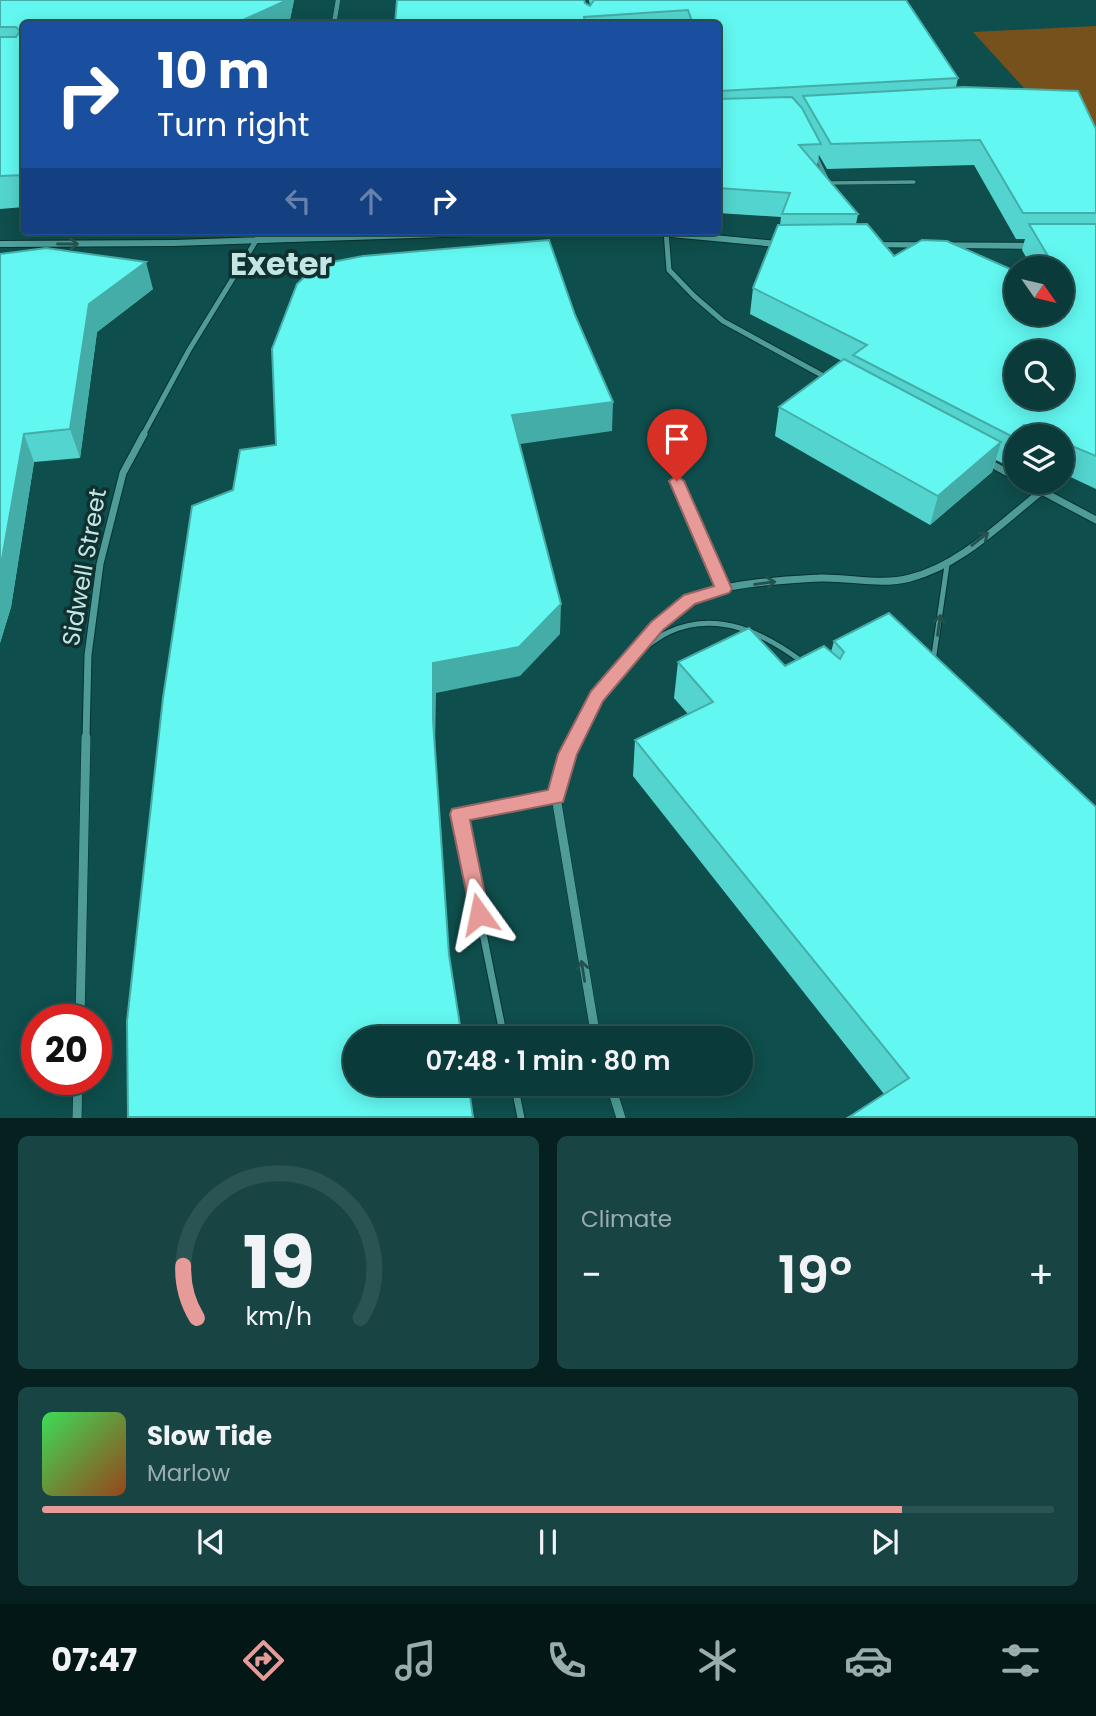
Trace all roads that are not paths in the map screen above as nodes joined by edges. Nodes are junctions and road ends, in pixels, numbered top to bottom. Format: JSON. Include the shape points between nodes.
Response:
{"nodes":[{"id":1,"x":338,"y":0,"type":"edge"},
{"id":2,"x":334,"y":21,"type":"edge"},
{"id":3,"x":813,"y":151,"type":"edge"},
{"id":4,"x":914,"y":182,"type":"dead end"},
{"id":5,"x":312,"y":235,"type":"edge"},
{"id":6,"x":666,"y":235,"type":"edge"},
{"id":7,"x":690,"y":235,"type":"edge"},
{"id":8,"x":258,"y":236,"type":"edge"},
{"id":9,"x":0,"y":244,"type":"edge"},
{"id":10,"x":796,"y":245,"type":"edge"},
{"id":11,"x":852,"y":245,"type":"edge"},
{"id":12,"x":1058,"y":245,"type":"edge"},
{"id":13,"x":832,"y":380,"type":"edge"},
{"id":14,"x":980,"y":458,"type":"edge"},
{"id":15,"x":1004,"y":471,"type":"edge"},
{"id":16,"x":677,"y":481,"type":"dead end"},
{"id":17,"x":1038,"y":494,"type":"edge"},
{"id":18,"x":1048,"y":494,"type":"edge"},
{"id":19,"x":1096,"y":520,"type":"edge"},
{"id":20,"x":947,"y":565,"type":"junction"},
{"id":21,"x":724,"y":589,"type":"junction"},
{"id":22,"x":626,"y":661,"type":"junction"},
{"id":23,"x":811,"y":669,"type":"edge"},
{"id":24,"x":932,"y":670,"type":"edge"},
{"id":25,"x":556,"y":797,"type":"junction"},
{"id":26,"x":80,"y":1004,"type":"edge"},
{"id":27,"x":502,"y":1026,"type":"edge"},
{"id":28,"x":593,"y":1026,"type":"edge"},
{"id":29,"x":78,"y":1095,"type":"edge"},
{"id":30,"x":516,"y":1096,"type":"edge"},
{"id":31,"x":614,"y":1096,"type":"edge"},
{"id":32,"x":77,"y":1118,"type":"edge"},
{"id":33,"x":520,"y":1118,"type":"edge"},
{"id":34,"x":621,"y":1118,"type":"edge"}],
"edges":[{"from":1,"to":2,"type":"street"},
{"from":3,"to":4,"type":"lane","via":[[829,183]]},
{"from":5,"to":8,"type":"main road"},
{"from":6,"to":13,"type":"street","via":[[669,270],[694,296],[723,321]]},
{"from":7,"to":10,"type":"main road"},
{"from":9,"to":8,"type":"main road","one_way":true},
{"from":8,"to":26,"type":"street","name":"Sidwell Street","via":[[123,472],[100,564],[88,655]]},
{"from":11,"to":12,"type":"main road"},
{"from":14,"to":15,"type":"street"},
{"from":16,"to":21,"type":"lane"},
{"from":20,"to":17,"type":"street","one_way":true},
{"from":18,"to":19,"type":"street"},
{"from":21,"to":20,"type":"street","one_way":true,"via":[[824,578],[860,582],[908,579]]},
{"from":24,"to":20,"type":"lane","one_way":true},
{"from":21,"to":22,"type":"street","via":[[690,599],[657,626]]},
{"from":22,"to":23,"type":"lane","via":[[669,632],[706,622],[743,626],[779,642]]},
{"from":22,"to":25,"type":"street","via":[[597,696],[568,754]]},
{"from":25,"to":27,"type":"lane","via":[[459,814]]},
{"from":28,"to":25,"type":"street","one_way":true},
{"from":29,"to":32,"type":"street"},
{"from":30,"to":33,"type":"lane"},
{"from":31,"to":34,"type":"street"}]}
